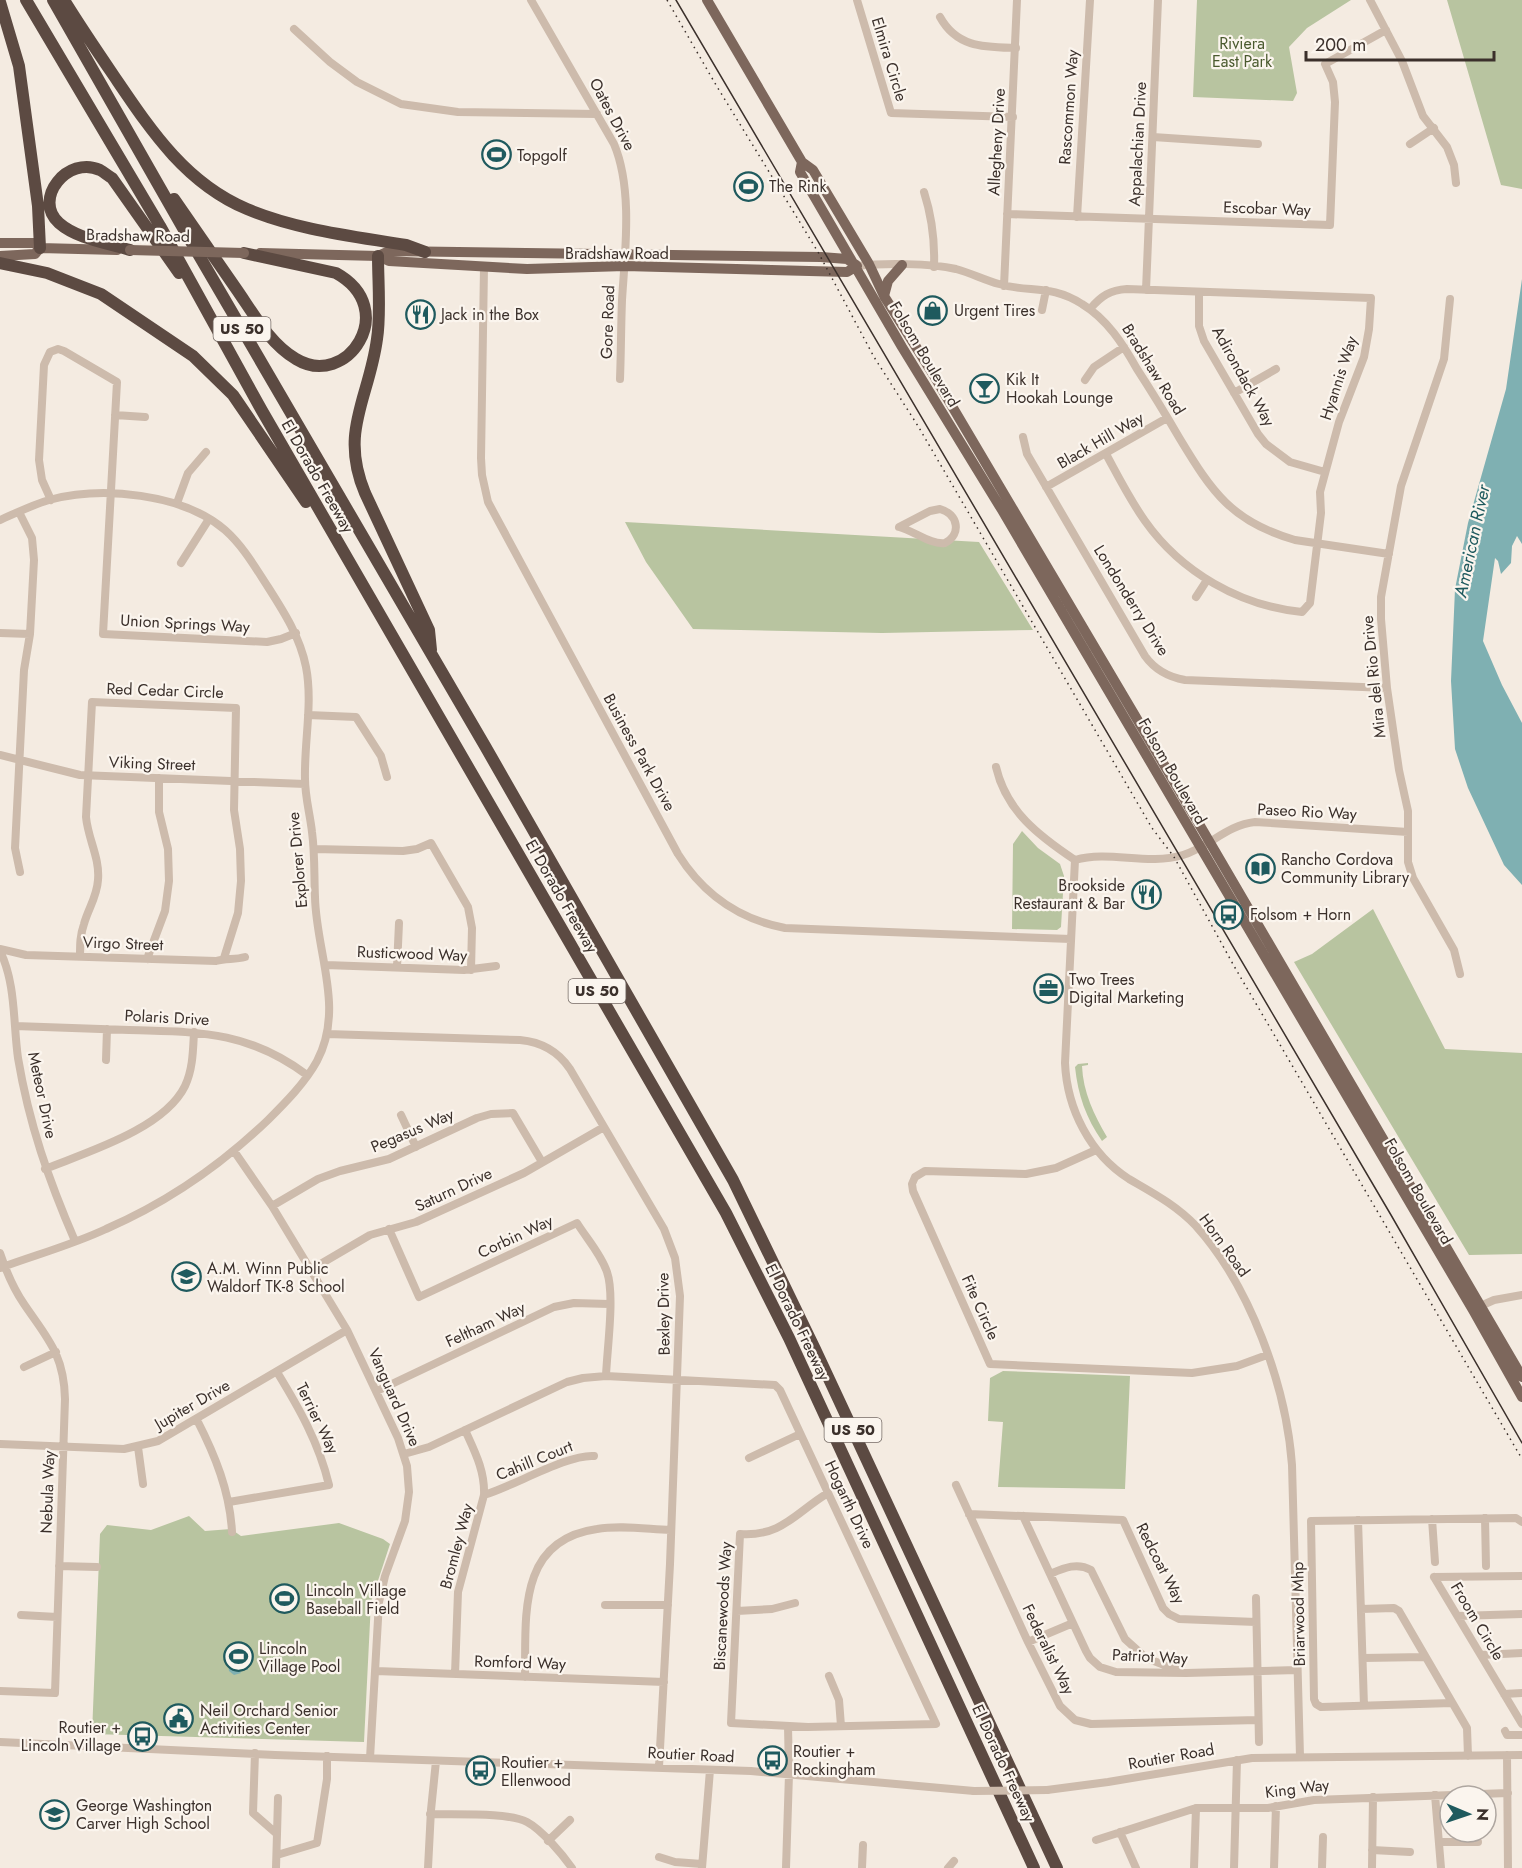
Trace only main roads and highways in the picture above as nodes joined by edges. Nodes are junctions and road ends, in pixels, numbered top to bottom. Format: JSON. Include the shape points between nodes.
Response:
{"nodes":[{"id":1,"x":26,"y":0,"type":"edge"},
{"id":2,"x":53,"y":0,"type":"edge"},
{"id":3,"x":64,"y":0,"type":"edge"},
{"id":4,"x":707,"y":0,"type":"edge"},
{"id":5,"x":0,"y":2,"type":"edge"},
{"id":6,"x":122,"y":121,"type":"junction"},
{"id":7,"x":802,"y":162,"type":"junction"},
{"id":8,"x":837,"y":234,"type":"junction"},
{"id":9,"x":0,"y":243,"type":"edge"},
{"id":10,"x":40,"y":248,"type":"junction"},
{"id":11,"x":130,"y":250,"type":"junction"},
{"id":12,"x":424,"y":252,"type":"junction"},
{"id":13,"x":244,"y":253,"type":"junction"},
{"id":14,"x":533,"y":253,"type":"junction"},
{"id":15,"x":0,"y":256,"type":"edge"},
{"id":16,"x":378,"y":256,"type":"junction"},
{"id":17,"x":821,"y":257,"type":"junction"},
{"id":18,"x":0,"y":263,"type":"edge"},
{"id":19,"x":856,"y":266,"type":"junction"},
{"id":20,"x":902,"y":266,"type":"road end"},
{"id":21,"x":484,"y":267,"type":"junction"},
{"id":22,"x":884,"y":296,"type":"junction"},
{"id":23,"x":208,"y":313,"type":"junction"},
{"id":24,"x":357,"y":577,"type":"junction"},
{"id":25,"x":432,"y":657,"type":"junction"},
{"id":26,"x":1111,"y":696,"type":"junction"},
{"id":27,"x":1146,"y":735,"type":"junction"},
{"id":28,"x":1204,"y":845,"type":"junction"},
{"id":29,"x":1243,"y":920,"type":"junction"},
{"id":30,"x":1273,"y":952,"type":"junction"},
{"id":31,"x":1294,"y":1006,"type":"junction"},
{"id":32,"x":1326,"y":1042,"type":"junction"},
{"id":33,"x":1477,"y":1308,"type":"junction"},
{"id":34,"x":1522,"y":1377,"type":"edge"},
{"id":35,"x":1522,"y":1397,"type":"edge"},
{"id":36,"x":1034,"y":1868,"type":"edge"},
{"id":37,"x":1057,"y":1868,"type":"edge"}],
"edges":[{"from":1,"to":23,"type":"highway","name":"El Dorado Freeway","number":"US 50"},
{"from":2,"to":6,"type":"highway","name":"El Dorado Freeway","number":"US 50"},
{"from":3,"to":12,"type":"highway","via":[[158,138],[188,172],[215,192],[278,220]]},
{"from":4,"to":7,"type":"main road","name":"Folsom Boulevard"},
{"from":5,"to":10,"type":"highway","via":[[19,66]]},
{"from":6,"to":13,"type":"highway","via":[[256,317],[285,351],[312,365],[327,365],[354,350],[366,323],[365,308],[360,293],[349,281],[336,273]]},
{"from":6,"to":25,"type":"highway","name":"El Dorado Freeway","number":"US 50"},
{"from":7,"to":8,"type":"main road","name":"Folsom Boulevard","via":[[800,172]]},
{"from":7,"to":22,"type":"main road","name":"Folsom Boulevard","via":[[813,170]]},
{"from":8,"to":17,"type":"main road","via":[[836,246]]},
{"from":8,"to":19,"type":"main road","name":"Folsom Boulevard"},
{"from":9,"to":10,"type":"main road","name":"Bradshaw Road","via":[[34,243]]},
{"from":10,"to":11,"type":"main road","name":"Bradshaw Road"},
{"from":10,"to":15,"type":"main road","name":"Bradshaw Road","via":[[35,254]]},
{"from":11,"to":13,"type":"main road","name":"Bradshaw Road","bridge":true},
{"from":11,"to":23,"type":"highway","via":[[77,234],[58,222],[50,202],[61,177],[73,169],[87,167],[112,178]]},
{"from":12,"to":14,"type":"main road","name":"Bradshaw Road"},
{"from":12,"to":16,"type":"main road","name":"Bradshaw Road","via":[[389,251]]},
{"from":13,"to":16,"type":"main road","name":"Bradshaw Road"},
{"from":14,"to":17,"type":"main road","name":"Bradshaw Road"},
{"from":14,"to":21,"type":"main road","via":[[499,257]]},
{"from":16,"to":21,"type":"main road","name":"Bradshaw Road","via":[[389,261]]},
{"from":16,"to":25,"type":"highway","via":[[377,339],[354,431],[353,452],[365,493],[429,630]]},
{"from":17,"to":19,"type":"main road","name":"Bradshaw Road","via":[[847,259]]},
{"from":18,"to":24,"type":"highway","via":[[47,273],[101,294],[193,356],[233,395]]},
{"from":19,"to":21,"type":"main road","name":"Bradshaw Road","via":[[847,272]]},
{"from":19,"to":26,"type":"main road","name":"Folsom Boulevard"},
{"from":20,"to":22,"type":"main road","via":[[888,281]]},
{"from":22,"to":27,"type":"main road","name":"Folsom Boulevard"},
{"from":23,"to":24,"type":"highway","name":"El Dorado Freeway","number":"US 50"},
{"from":24,"to":36,"type":"highway","name":"El Dorado Freeway","number":"US 50","via":[[726,1213],[789,1338]]},
{"from":25,"to":37,"type":"highway","name":"El Dorado Freeway","number":"US 50","via":[[732,1180]]},
{"from":26,"to":27,"type":"main road","via":[[1118,697],[1135,727]]},
{"from":26,"to":28,"type":"main road","name":"Folsom Boulevard"},
{"from":27,"to":28,"type":"main road","name":"Folsom Boulevard"},
{"from":28,"to":29,"type":"main road","name":"Folsom Boulevard"},
{"from":28,"to":30,"type":"main road","name":"Folsom Boulevard"},
{"from":29,"to":30,"type":"main road","via":[[1263,946]]},
{"from":29,"to":31,"type":"main road","name":"Folsom Boulevard"},
{"from":30,"to":32,"type":"main road","name":"Folsom Boulevard"},
{"from":31,"to":32,"type":"main road","via":[[1304,1014],[1321,1041]]},
{"from":31,"to":33,"type":"main road","name":"Folsom Boulevard"},
{"from":32,"to":33,"type":"main road","name":"Folsom Boulevard"},
{"from":33,"to":34,"type":"main road","name":"Folsom Boulevard"},
{"from":33,"to":35,"type":"main road","name":"Folsom Boulevard"}]}
